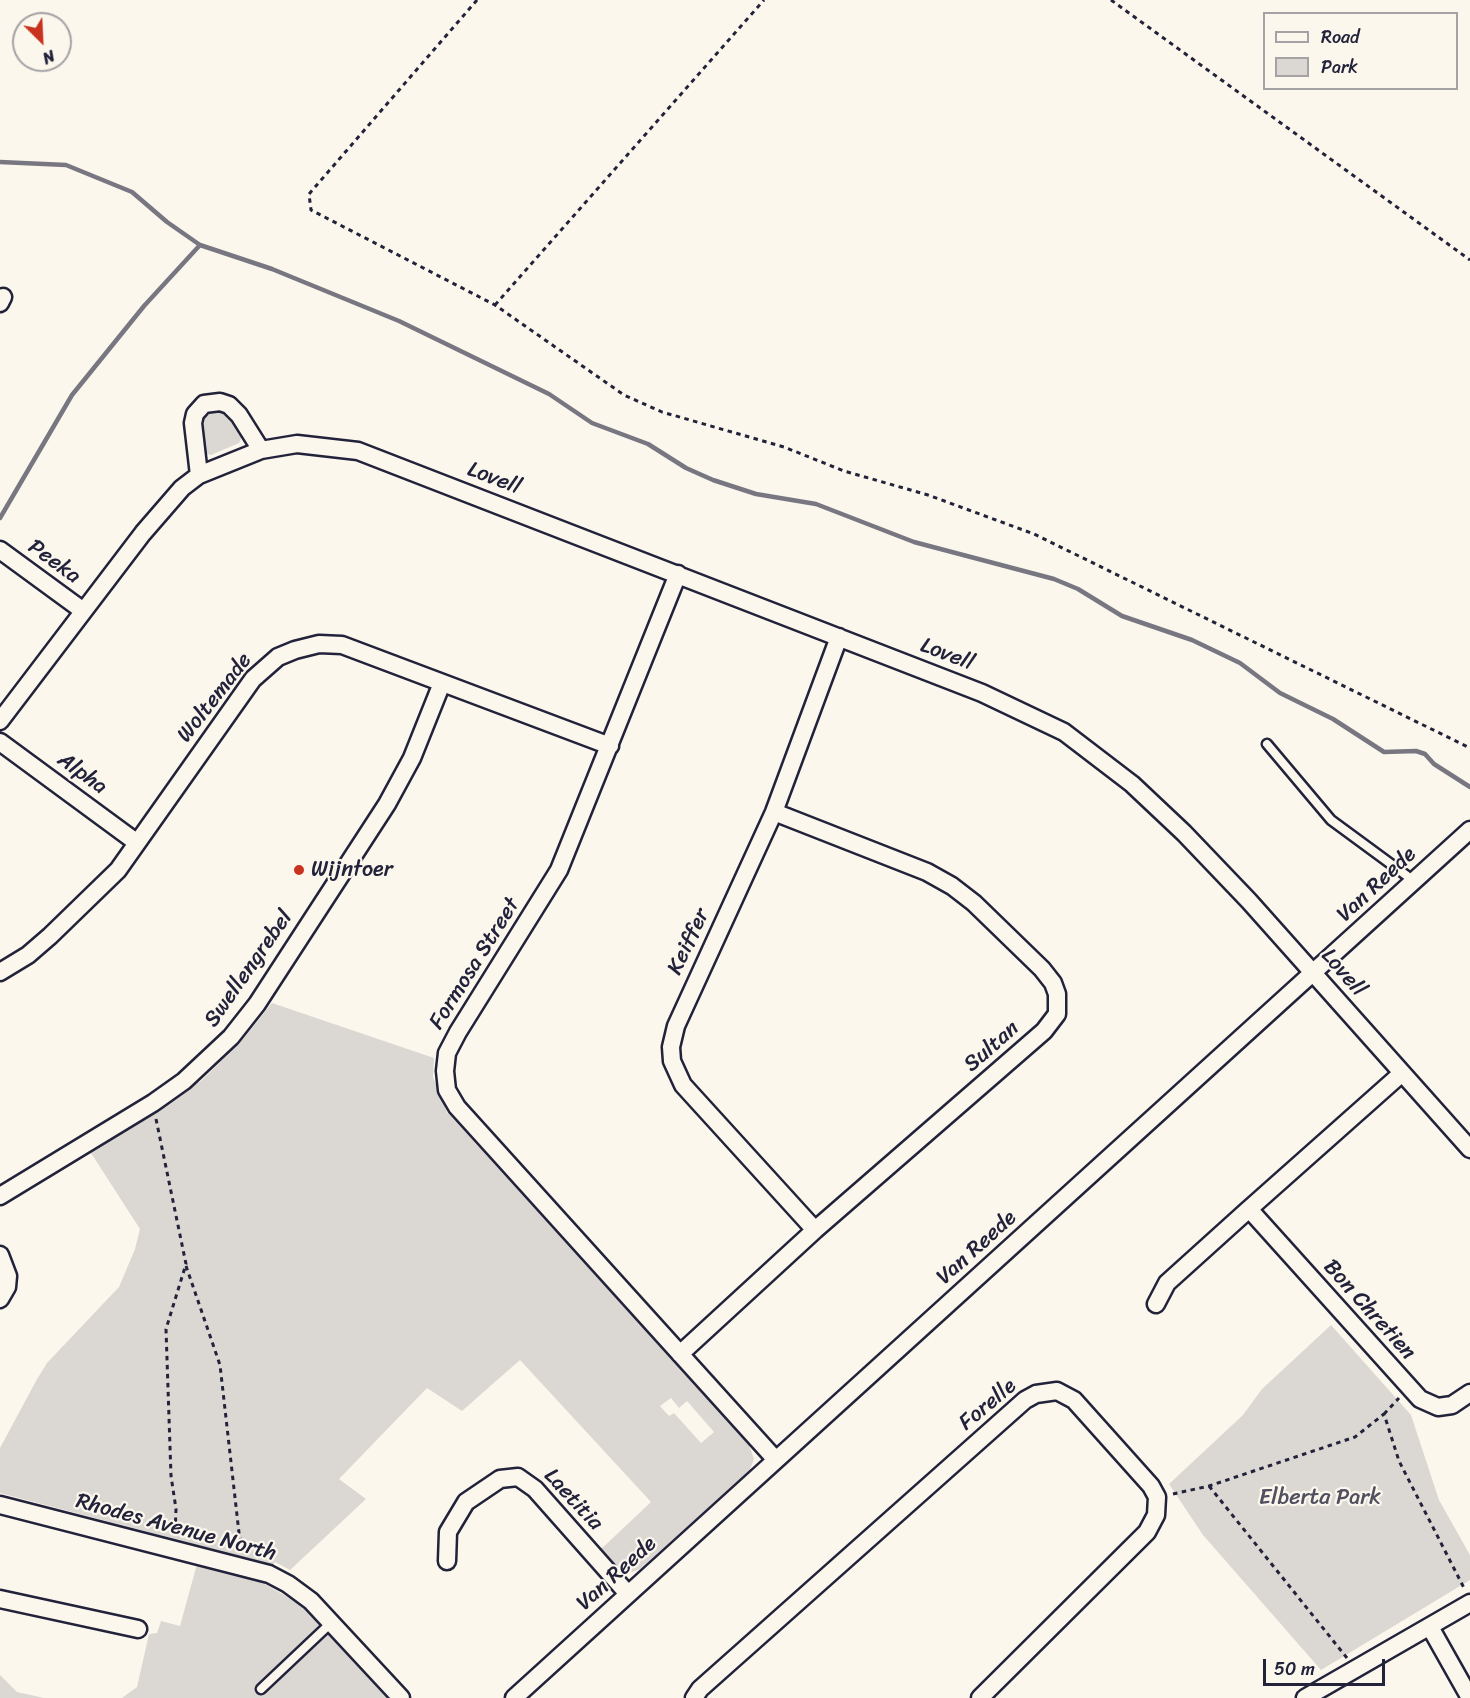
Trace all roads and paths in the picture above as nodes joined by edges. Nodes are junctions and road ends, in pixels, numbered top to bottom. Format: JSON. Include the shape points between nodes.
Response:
{"nodes":[{"id":1,"x":477,"y":0,"type":"edge"},
{"id":2,"x":764,"y":0,"type":"edge"},
{"id":3,"x":1111,"y":0,"type":"edge"},
{"id":4,"x":1470,"y":260,"type":"edge"},
{"id":5,"x":495,"y":305,"type":"junction"},
{"id":6,"x":261,"y":450,"type":"junction"},
{"id":7,"x":198,"y":475,"type":"junction"},
{"id":8,"x":0,"y":550,"type":"edge"},
{"id":9,"x":678,"y":574,"type":"junction"},
{"id":10,"x":82,"y":610,"type":"junction"},
{"id":11,"x":839,"y":637,"type":"junction"},
{"id":12,"x":442,"y":683,"type":"junction"},
{"id":13,"x":0,"y":721,"type":"edge"},
{"id":14,"x":0,"y":742,"type":"edge"},
{"id":15,"x":1267,"y":744,"type":"dead end"},
{"id":16,"x":610,"y":746,"type":"junction"},
{"id":17,"x":1470,"y":748,"type":"edge"},
{"id":18,"x":774,"y":812,"type":"junction"},
{"id":19,"x":1470,"y":830,"type":"edge"},
{"id":20,"x":136,"y":842,"type":"junction"},
{"id":21,"x":1414,"y":881,"type":"junction"},
{"id":22,"x":0,"y":972,"type":"edge"},
{"id":23,"x":1313,"y":973,"type":"junction"},
{"id":24,"x":1401,"y":1074,"type":"junction"},
{"id":25,"x":153,"y":1102,"type":"junction"},
{"id":26,"x":1470,"y":1149,"type":"edge"},
{"id":27,"x":0,"y":1196,"type":"edge"},
{"id":28,"x":1249,"y":1209,"type":"junction"},
{"id":29,"x":814,"y":1230,"type":"junction"},
{"id":30,"x":0,"y":1255,"type":"edge"},
{"id":31,"x":186,"y":1264,"type":"junction"},
{"id":32,"x":0,"y":1299,"type":"edge"},
{"id":33,"x":1156,"y":1304,"type":"dead end"},
{"id":34,"x":680,"y":1354,"type":"junction"},
{"id":35,"x":1470,"y":1394,"type":"edge"},
{"id":36,"x":1397,"y":1400,"type":"dead end"},
{"id":37,"x":1383,"y":1414,"type":"junction"},
{"id":38,"x":776,"y":1460,"type":"junction"},
{"id":39,"x":1209,"y":1486,"type":"junction"},
{"id":40,"x":1169,"y":1496,"type":"dead end"},
{"id":41,"x":0,"y":1505,"type":"edge"},
{"id":42,"x":174,"y":1549,"type":"junction"},
{"id":43,"x":258,"y":1556,"type":"dead end"},
{"id":44,"x":447,"y":1561,"type":"dead end"},
{"id":45,"x":628,"y":1594,"type":"junction"},
{"id":46,"x":1468,"y":1597,"type":"edge"},
{"id":47,"x":0,"y":1599,"type":"edge"},
{"id":48,"x":332,"y":1622,"type":"junction"},
{"id":49,"x":1430,"y":1627,"type":"junction"},
{"id":50,"x":138,"y":1629,"type":"dead end"},
{"id":51,"x":1348,"y":1659,"type":"dead end"},
{"id":52,"x":261,"y":1689,"type":"dead end"},
{"id":53,"x":400,"y":1698,"type":"edge"},
{"id":54,"x":514,"y":1698,"type":"edge"},
{"id":55,"x":694,"y":1698,"type":"edge"},
{"id":56,"x":980,"y":1698,"type":"edge"},
{"id":57,"x":1305,"y":1698,"type":"edge"},
{"id":58,"x":1470,"y":1698,"type":"edge"}],
"edges":[{"from":1,"to":5,"type":"path","via":[[309,194],[310,210]]},
{"from":2,"to":5,"type":"path"},
{"from":3,"to":4,"type":"path"},
{"from":5,"to":17,"type":"path","via":[[624,395],[662,412],[784,447],[1034,534]]},
{"from":6,"to":7,"type":"street","name":"Lovell"},
{"from":6,"to":7,"type":"street","via":[[229,405],[204,404],[193,423]]},
{"from":6,"to":9,"type":"street","name":"Lovell","via":[[297,444],[358,451]]},
{"from":7,"to":10,"type":"street","name":"Lovell","via":[[168,503]]},
{"from":8,"to":10,"type":"street","name":"Peeka"},
{"from":9,"to":11,"type":"street","name":"Lovell"},
{"from":9,"to":16,"type":"street","name":"Formosa Street"},
{"from":10,"to":13,"type":"street","name":"Lovell"},
{"from":11,"to":18,"type":"street","name":"Keiffer"},
{"from":11,"to":23,"type":"street","name":"Lovell","via":[[993,698],[1064,732],[1184,832]]},
{"from":12,"to":16,"type":"street","name":"Woltemade"},
{"from":12,"to":20,"type":"street","name":"Woltemade","via":[[342,645],[319,644],[278,657],[254,679]]},
{"from":12,"to":25,"type":"street","name":"Swellengrebel","via":[[412,758],[387,804],[256,1004],[207,1062]]},
{"from":14,"to":20,"type":"street","name":"Alpha"},
{"from":15,"to":21,"type":"lane","via":[[1330,820]]},
{"from":16,"to":34,"type":"street","name":"Formosa Street","via":[[559,870],[447,1053],[447,1090],[457,1107]]},
{"from":18,"to":29,"type":"street","name":"Keiffer","via":[[676,1026],[672,1061],[682,1085]]},
{"from":18,"to":29,"type":"street","name":"Sultan","via":[[927,872],[952,886],[1042,969],[1053,983],[1058,1004],[1057,1014],[1044,1031]]},
{"from":19,"to":21,"type":"street","name":"Van Reede"},
{"from":20,"to":22,"type":"street","name":"Woltemade","via":[[118,870],[66,922],[28,955]]},
{"from":21,"to":23,"type":"street","name":"Van Reede"},
{"from":23,"to":24,"type":"street","name":"Lovell"},
{"from":23,"to":38,"type":"street","name":"Van Reede"},
{"from":24,"to":26,"type":"street","name":"Lovell"},
{"from":24,"to":28,"type":"street"},
{"from":25,"to":27,"type":"street","name":"Swellengrebel"},
{"from":25,"to":31,"type":"path"},
{"from":28,"to":33,"type":"street","via":[[1167,1282]]},
{"from":28,"to":35,"type":"street","name":"Bon Chretien","via":[[1420,1400],[1438,1407],[1452,1405]]},
{"from":29,"to":34,"type":"street","name":"Sultan"},
{"from":30,"to":32,"type":"street","via":[[8,1276]]},
{"from":31,"to":42,"type":"path","via":[[166,1329],[171,1476],[176,1509]]},
{"from":31,"to":43,"type":"path","via":[[220,1365],[242,1543]]},
{"from":34,"to":38,"type":"street","name":"Formosa Street"},
{"from":36,"to":37,"type":"path"},
{"from":37,"to":39,"type":"path","via":[[1355,1437]]},
{"from":37,"to":46,"type":"path","via":[[1399,1461]]},
{"from":38,"to":45,"type":"street","name":"Van Reede"},
{"from":39,"to":40,"type":"path"},
{"from":39,"to":51,"type":"path"},
{"from":41,"to":42,"type":"street","name":"Rhodes Avenue North"},
{"from":42,"to":48,"type":"street","name":"Rhodes Avenue North","via":[[269,1574],[288,1584]]},
{"from":44,"to":45,"type":"street","name":"Laetitia","via":[[448,1532],[466,1502],[500,1479],[518,1477],[535,1489]]},
{"from":45,"to":54,"type":"street","name":"Van Reede"},
{"from":46,"to":49,"type":"street"},
{"from":47,"to":50,"type":"street"},
{"from":48,"to":52,"type":"lane"},
{"from":48,"to":53,"type":"street","name":"Rhodes Avenue North"},
{"from":49,"to":57,"type":"street"},
{"from":49,"to":58,"type":"street"},
{"from":55,"to":56,"type":"street","name":"Forelle","via":[[1025,1400],[1057,1391],[1074,1400],[1151,1486],[1157,1497],[1156,1515],[1147,1532]]}]}
